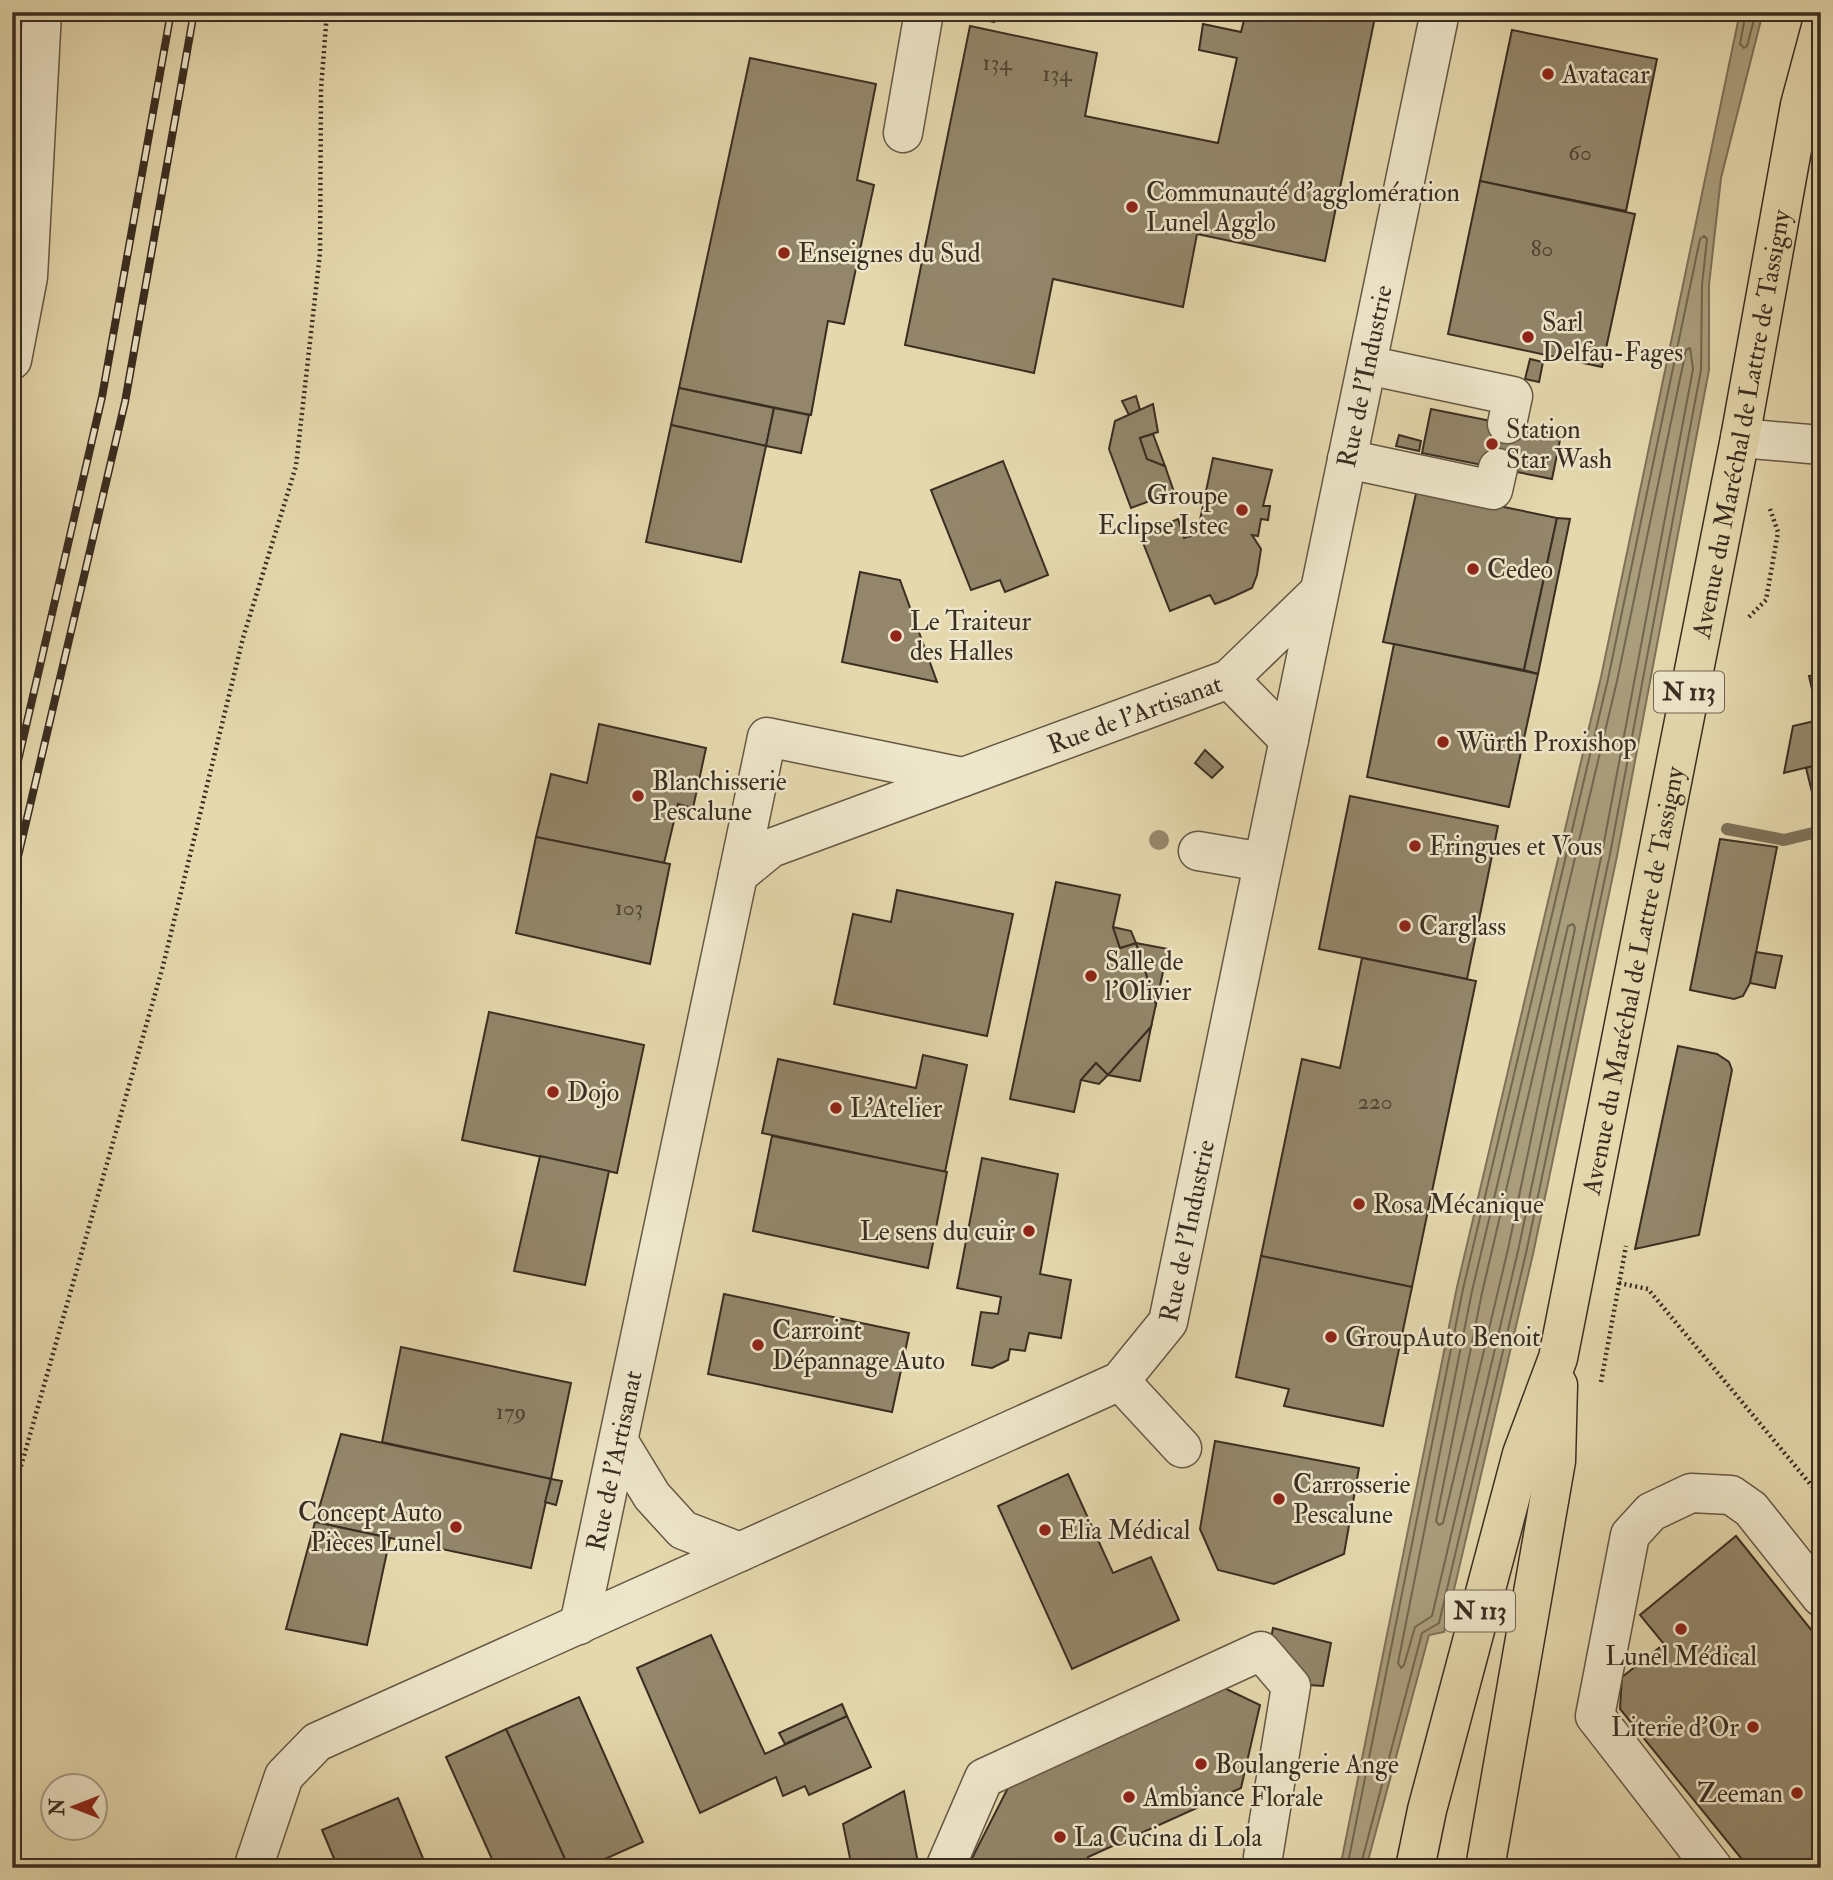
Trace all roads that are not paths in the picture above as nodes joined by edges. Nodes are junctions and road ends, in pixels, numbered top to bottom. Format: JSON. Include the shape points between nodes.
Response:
{"nodes":[{"id":1,"x":42,"y":12,"type":"edge"},
{"id":2,"x":924,"y":12,"type":"edge"},
{"id":3,"x":1440,"y":12,"type":"edge"},
{"id":4,"x":1821,"y":27,"type":"edge"},
{"id":5,"x":903,"y":133,"type":"dead end"},
{"id":6,"x":12,"y":360,"type":"edge"},
{"id":7,"x":1367,"y":365,"type":"junction"},
{"id":8,"x":1507,"y":424,"type":"dead end"},
{"id":9,"x":1740,"y":438,"type":"junction"},
{"id":10,"x":1821,"y":445,"type":"edge"},
{"id":11,"x":1347,"y":459,"type":"junction"},
{"id":12,"x":1498,"y":468,"type":"dead end"},
{"id":13,"x":1319,"y":592,"type":"junction"},
{"id":14,"x":1229,"y":679,"type":"junction"},
{"id":15,"x":1289,"y":740,"type":"junction"},
{"id":16,"x":963,"y":776,"type":"junction"},
{"id":17,"x":1198,"y":851,"type":"dead end"},
{"id":18,"x":1263,"y":862,"type":"junction"},
{"id":19,"x":738,"y":875,"type":"junction"},
{"id":20,"x":1558,"y":1358,"type":"junction"},
{"id":21,"x":1121,"y":1381,"type":"junction"},
{"id":22,"x":619,"y":1442,"type":"junction"},
{"id":23,"x":1182,"y":1448,"type":"dead end"},
{"id":24,"x":740,"y":1552,"type":"junction"},
{"id":25,"x":1821,"y":1597,"type":"edge"},
{"id":26,"x":579,"y":1625,"type":"junction"},
{"id":27,"x":1263,"y":1857,"type":"dead end"},
{"id":28,"x":253,"y":1868,"type":"edge"},
{"id":29,"x":945,"y":1868,"type":"edge"},
{"id":30,"x":1415,"y":1868,"type":"edge"},
{"id":31,"x":1485,"y":1868,"type":"edge"},
{"id":32,"x":1713,"y":1868,"type":"edge"}],
"edges":[{"from":1,"to":6,"type":"street","via":[[28,277]]},
{"from":2,"to":5,"type":"street"},
{"from":3,"to":7,"type":"street","name":"Rue de l'Industrie"},
{"from":4,"to":9,"type":"main road","name":"Avenue du Maréchal de Lattre de Tassigny","number":"N 113","via":[[1800,105]]},
{"from":7,"to":8,"type":"street","via":[[1513,396]]},
{"from":7,"to":11,"type":"street","name":"Rue de l'Industrie"},
{"from":9,"to":10,"type":"street"},
{"from":9,"to":20,"type":"main road","name":"Avenue du Maréchal de Lattre de Tassigny","number":"N 113"},
{"from":11,"to":12,"type":"street","via":[[1493,490]]},
{"from":11,"to":13,"type":"street","name":"Rue de l'Industrie"},
{"from":13,"to":14,"type":"street","name":"Rue de l'Artisanat"},
{"from":13,"to":15,"type":"street","name":"Rue de l'Industrie"},
{"from":14,"to":15,"type":"street"},
{"from":14,"to":16,"type":"street","name":"Rue de l'Artisanat"},
{"from":15,"to":18,"type":"street","name":"Rue de l'Industrie"},
{"from":16,"to":19,"type":"street","name":"Rue de l'Artisanat","via":[[771,848]]},
{"from":16,"to":19,"type":"street","name":"Rue de l'Artisanat","via":[[767,737]]},
{"from":17,"to":18,"type":"street"},
{"from":18,"to":21,"type":"street","name":"Rue de l'Industrie","via":[[1168,1322]]},
{"from":19,"to":22,"type":"street","name":"Rue de l'Artisanat"},
{"from":20,"to":30,"type":"main road","name":"Avenue du Maréchal de Lattre de Tassigny","number":"N 113","via":[[1522,1454]]},
{"from":20,"to":31,"type":"main road","name":"Avenue du Maréchal de Lattre de Tassigny","number":"N 113","via":[[1556,1461]]},
{"from":21,"to":23,"type":"street"},
{"from":21,"to":24,"type":"street","name":"Rue de l'Industrie"},
{"from":22,"to":24,"type":"street","via":[[652,1496],[683,1530]]},
{"from":22,"to":26,"type":"street","name":"Rue de l'Artisanat"},
{"from":24,"to":26,"type":"street","name":"Rue de l'Industrie"},
{"from":25,"to":32,"type":"street","via":[[1751,1509],[1731,1495],[1691,1493],[1651,1512],[1630,1535],[1595,1716]]},
{"from":26,"to":28,"type":"street","via":[[317,1742],[284,1776]]},
{"from":27,"to":29,"type":"street","via":[[1291,1686],[1261,1651],[984,1778]]}]}
